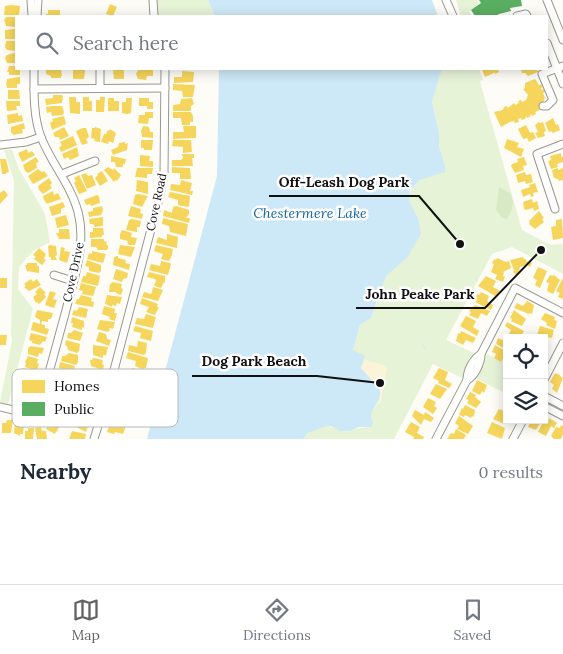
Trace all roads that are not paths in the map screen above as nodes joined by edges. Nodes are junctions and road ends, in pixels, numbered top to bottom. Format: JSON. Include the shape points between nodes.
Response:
{"nodes":[{"id":1,"x":31,"y":0,"type":"edge"},
{"id":2,"x":38,"y":0,"type":"edge"},
{"id":3,"x":153,"y":0,"type":"edge"},
{"id":4,"x":446,"y":0,"type":"edge"},
{"id":5,"x":547,"y":0,"type":"edge"},
{"id":6,"x":32,"y":15,"type":"edge"},
{"id":7,"x":37,"y":15,"type":"edge"},
{"id":8,"x":154,"y":15,"type":"edge"},
{"id":9,"x":453,"y":15,"type":"edge"},
{"id":10,"x":550,"y":18,"type":"edge"},
{"id":11,"x":563,"y":40,"type":"edge"},
{"id":12,"x":548,"y":45,"type":"edge"},
{"id":13,"x":560,"y":67,"type":"edge"},
{"id":14,"x":34,"y":70,"type":"edge"},
{"id":15,"x":100,"y":70,"type":"edge"},
{"id":16,"x":165,"y":70,"type":"edge"},
{"id":17,"x":546,"y":70,"type":"edge"},
{"id":18,"x":563,"y":84,"type":"edge"},
{"id":19,"x":100,"y":88,"type":"junction"},
{"id":20,"x":164,"y":88,"type":"junction"},
{"id":21,"x":34,"y":89,"type":"junction"},
{"id":22,"x":543,"y":106,"type":"dead end"},
{"id":23,"x":41,"y":137,"type":"junction"},
{"id":24,"x":563,"y":144,"type":"edge"},
{"id":25,"x":0,"y":146,"type":"edge"},
{"id":26,"x":95,"y":160,"type":"dead end"},
{"id":27,"x":62,"y":174,"type":"junction"},
{"id":28,"x":555,"y":209,"type":"dead end"},
{"id":29,"x":54,"y":275,"type":"dead end"},
{"id":30,"x":73,"y":281,"type":"junction"},
{"id":31,"x":563,"y":314,"type":"edge"},
{"id":32,"x":563,"y":342,"type":"edge"},
{"id":33,"x":50,"y":369,"type":"edge"},
{"id":34,"x":114,"y":369,"type":"edge"},
{"id":35,"x":544,"y":379,"type":"edge"},
{"id":36,"x":548,"y":398,"type":"edge"},
{"id":37,"x":563,"y":406,"type":"edge"},
{"id":38,"x":548,"y":408,"type":"edge"},
{"id":39,"x":563,"y":416,"type":"edge"},
{"id":40,"x":521,"y":424,"type":"edge"},
{"id":41,"x":98,"y":427,"type":"edge"},
{"id":42,"x":94,"y":439,"type":"edge"},
{"id":43,"x":436,"y":439,"type":"edge"},
{"id":44,"x":513,"y":439,"type":"edge"}],
"edges":[{"from":1,"to":6,"type":"street"},
{"from":2,"to":7,"type":"street"},
{"from":3,"to":8,"type":"street"},
{"from":4,"to":9,"type":"street"},
{"from":5,"to":10,"type":"street"},
{"from":10,"to":11,"type":"street"},
{"from":12,"to":13,"type":"street"},
{"from":13,"to":18,"type":"street"},
{"from":14,"to":21,"type":"street","name":"Cove Drive"},
{"from":15,"to":19,"type":"street"},
{"from":16,"to":20,"type":"street","name":"Cove Road"},
{"from":17,"to":22,"type":"street","via":[[542,74],[553,100]]},
{"from":19,"to":20,"type":"street"},
{"from":19,"to":21,"type":"street"},
{"from":20,"to":34,"type":"street","name":"Cove Road","via":[[163,182]]},
{"from":21,"to":23,"type":"street","name":"Cove Drive"},
{"from":23,"to":25,"type":"street"},
{"from":23,"to":27,"type":"street","name":"Cove Drive"},
{"from":24,"to":28,"type":"street","via":[[537,154]]},
{"from":26,"to":27,"type":"street"},
{"from":27,"to":30,"type":"street","name":"Cove Drive","via":[[78,211],[81,227],[80,252]]},
{"from":29,"to":30,"type":"street"},
{"from":30,"to":33,"type":"street","name":"Cove Drive"},
{"from":31,"to":43,"type":"street","via":[[515,288],[481,354],[473,362]]},
{"from":32,"to":35,"type":"street"},
{"from":36,"to":37,"type":"street"},
{"from":38,"to":39,"type":"street"},
{"from":40,"to":44,"type":"street"},
{"from":41,"to":42,"type":"street","name":"Cove Road"}]}
